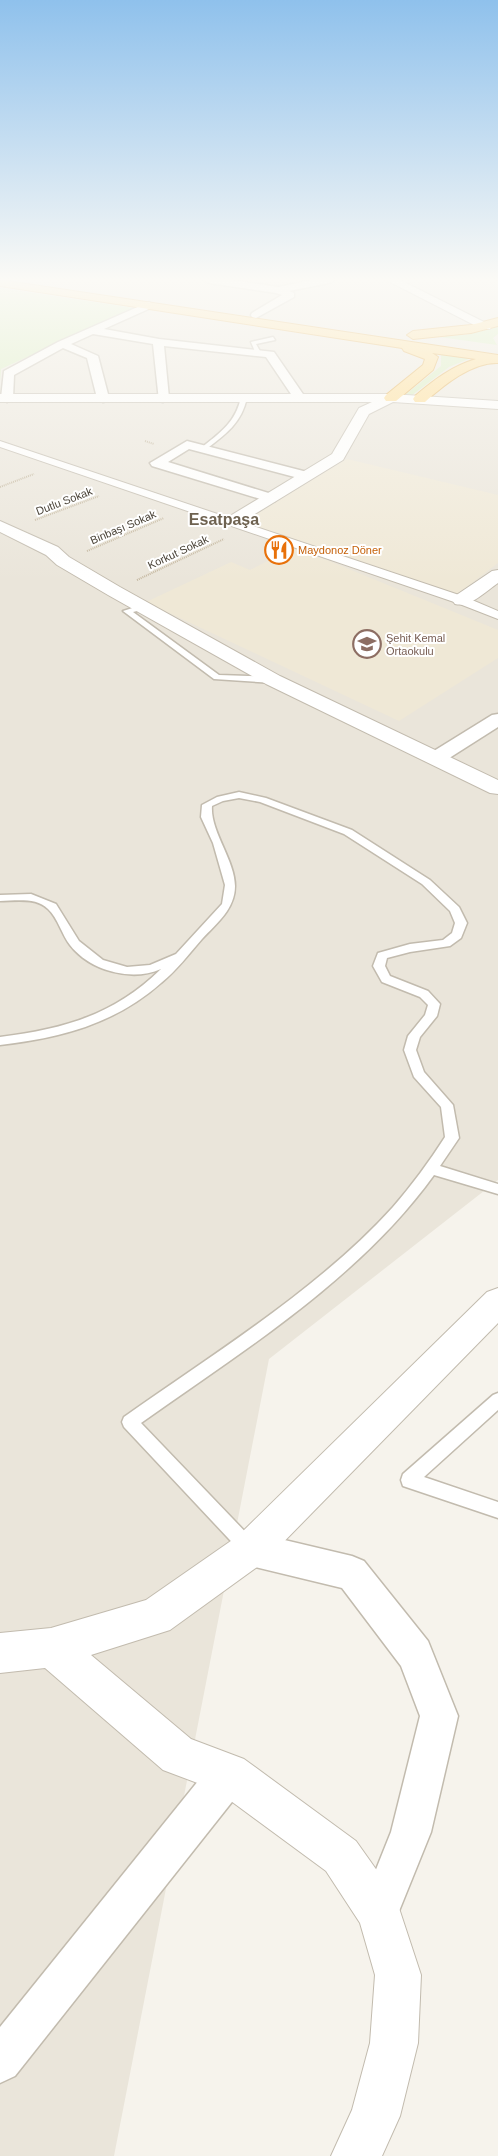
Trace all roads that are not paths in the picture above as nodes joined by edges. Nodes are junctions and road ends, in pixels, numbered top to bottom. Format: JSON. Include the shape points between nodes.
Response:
{"nodes":[{"id":1,"x":6,"y":381,"type":"edge"},
{"id":2,"x":98,"y":381,"type":"edge"},
{"id":3,"x":161,"y":381,"type":"edge"},
{"id":4,"x":288,"y":381,"type":"edge"},
{"id":5,"x":414,"y":381,"type":"edge"},
{"id":6,"x":439,"y":381,"type":"edge"},
{"id":7,"x":244,"y":397,"type":"junction"},
{"id":8,"x":299,"y":397,"type":"junction"},
{"id":9,"x":3,"y":398,"type":"edge"},
{"id":10,"x":103,"y":398,"type":"junction"},
{"id":11,"x":163,"y":398,"type":"junction"},
{"id":12,"x":391,"y":398,"type":"junction"},
{"id":13,"x":420,"y":399,"type":"junction"},
{"id":14,"x":498,"y":405,"type":"edge"},
{"id":15,"x":0,"y":444,"type":"edge"},
{"id":16,"x":203,"y":449,"type":"junction"},
{"id":17,"x":306,"y":476,"type":"junction"},
{"id":18,"x":270,"y":498,"type":"junction"},
{"id":19,"x":231,"y":522,"type":"junction"},
{"id":20,"x":4,"y":528,"type":"edge"},
{"id":21,"x":498,"y":575,"type":"edge"},
{"id":22,"x":461,"y":600,"type":"junction"},
{"id":23,"x":498,"y":615,"type":"edge"},
{"id":24,"x":498,"y":719,"type":"edge"},
{"id":25,"x":436,"y":758,"type":"junction"},
{"id":26,"x":498,"y":788,"type":"edge"},
{"id":27,"x":0,"y":898,"type":"edge"},
{"id":28,"x":180,"y":957,"type":"junction"},
{"id":29,"x":0,"y":1041,"type":"edge"},
{"id":30,"x":431,"y":1169,"type":"junction"},
{"id":31,"x":498,"y":1189,"type":"edge"},
{"id":32,"x":498,"y":1302,"type":"edge"},
{"id":33,"x":498,"y":1400,"type":"edge"},
{"id":34,"x":498,"y":1510,"type":"edge"},
{"id":35,"x":251,"y":1549,"type":"junction"},
{"id":36,"x":51,"y":1648,"type":"junction"},
{"id":37,"x":0,"y":1653,"type":"edge"},
{"id":38,"x":229,"y":1774,"type":"junction"},
{"id":39,"x":379,"y":1912,"type":"junction"},
{"id":40,"x":0,"y":2061,"type":"edge"},
{"id":41,"x":356,"y":2156,"type":"edge"}],
"edges":[{"from":1,"to":9,"type":"street"},
{"from":2,"to":10,"type":"street"},
{"from":3,"to":11,"type":"street"},
{"from":4,"to":8,"type":"street"},
{"from":5,"to":12,"type":"highway"},
{"from":6,"to":13,"type":"highway"},
{"from":7,"to":8,"type":"street"},
{"from":7,"to":11,"type":"street"},
{"from":7,"to":16,"type":"lane","via":[[242,411],[233,425]]},
{"from":8,"to":12,"type":"street"},
{"from":9,"to":10,"type":"street"},
{"from":10,"to":11,"type":"street"},
{"from":12,"to":13,"type":"street"},
{"from":12,"to":17,"type":"street","via":[[364,411],[338,457]]},
{"from":13,"to":14,"type":"street"},
{"from":15,"to":19,"type":"street"},
{"from":16,"to":17,"type":"street"},
{"from":16,"to":18,"type":"street","via":[[187,445],[157,463]]},
{"from":17,"to":18,"type":"street"},
{"from":18,"to":19,"type":"street"},
{"from":19,"to":22,"type":"street"},
{"from":20,"to":25,"type":"street","via":[[52,551],[114,591],[273,680]]},
{"from":21,"to":22,"type":"street"},
{"from":22,"to":23,"type":"street"},
{"from":24,"to":25,"type":"street"},
{"from":25,"to":26,"type":"street"},
{"from":27,"to":28,"type":"lane","via":[[31,896],[52,906],[75,944],[99,963],[127,971],[152,969]]},
{"from":28,"to":29,"type":"lane","via":[[156,983],[126,1006],[96,1021],[23,1039]]},
{"from":28,"to":30,"type":"lane","via":[[227,905],[229,879],[206,817],[208,805],[220,798],[239,795],[262,800],[348,832],[426,882],[455,909],[461,923],[457,935],[446,943],[382,956],[379,966],[386,979],[424,994],[434,1004],[431,1016],[414,1036],[410,1050],[418,1074],[447,1105],[452,1138]]},
{"from":30,"to":31,"type":"lane"},
{"from":30,"to":35,"type":"lane","via":[[388,1221],[339,1266],[282,1313],[130,1422]]},
{"from":32,"to":35,"type":"street"},
{"from":33,"to":34,"type":"lane","via":[[409,1480]]},
{"from":35,"to":36,"type":"street","via":[[156,1616]]},
{"from":35,"to":39,"type":"street","via":[[352,1573],[414,1654],[439,1716],[411,1832]]},
{"from":36,"to":37,"type":"street"},
{"from":36,"to":38,"type":"street","via":[[178,1755]]},
{"from":38,"to":39,"type":"street","via":[[341,1856]]},
{"from":38,"to":40,"type":"street"},
{"from":39,"to":41,"type":"street","via":[[398,1975],[394,2043],[375,2116]]}]}
